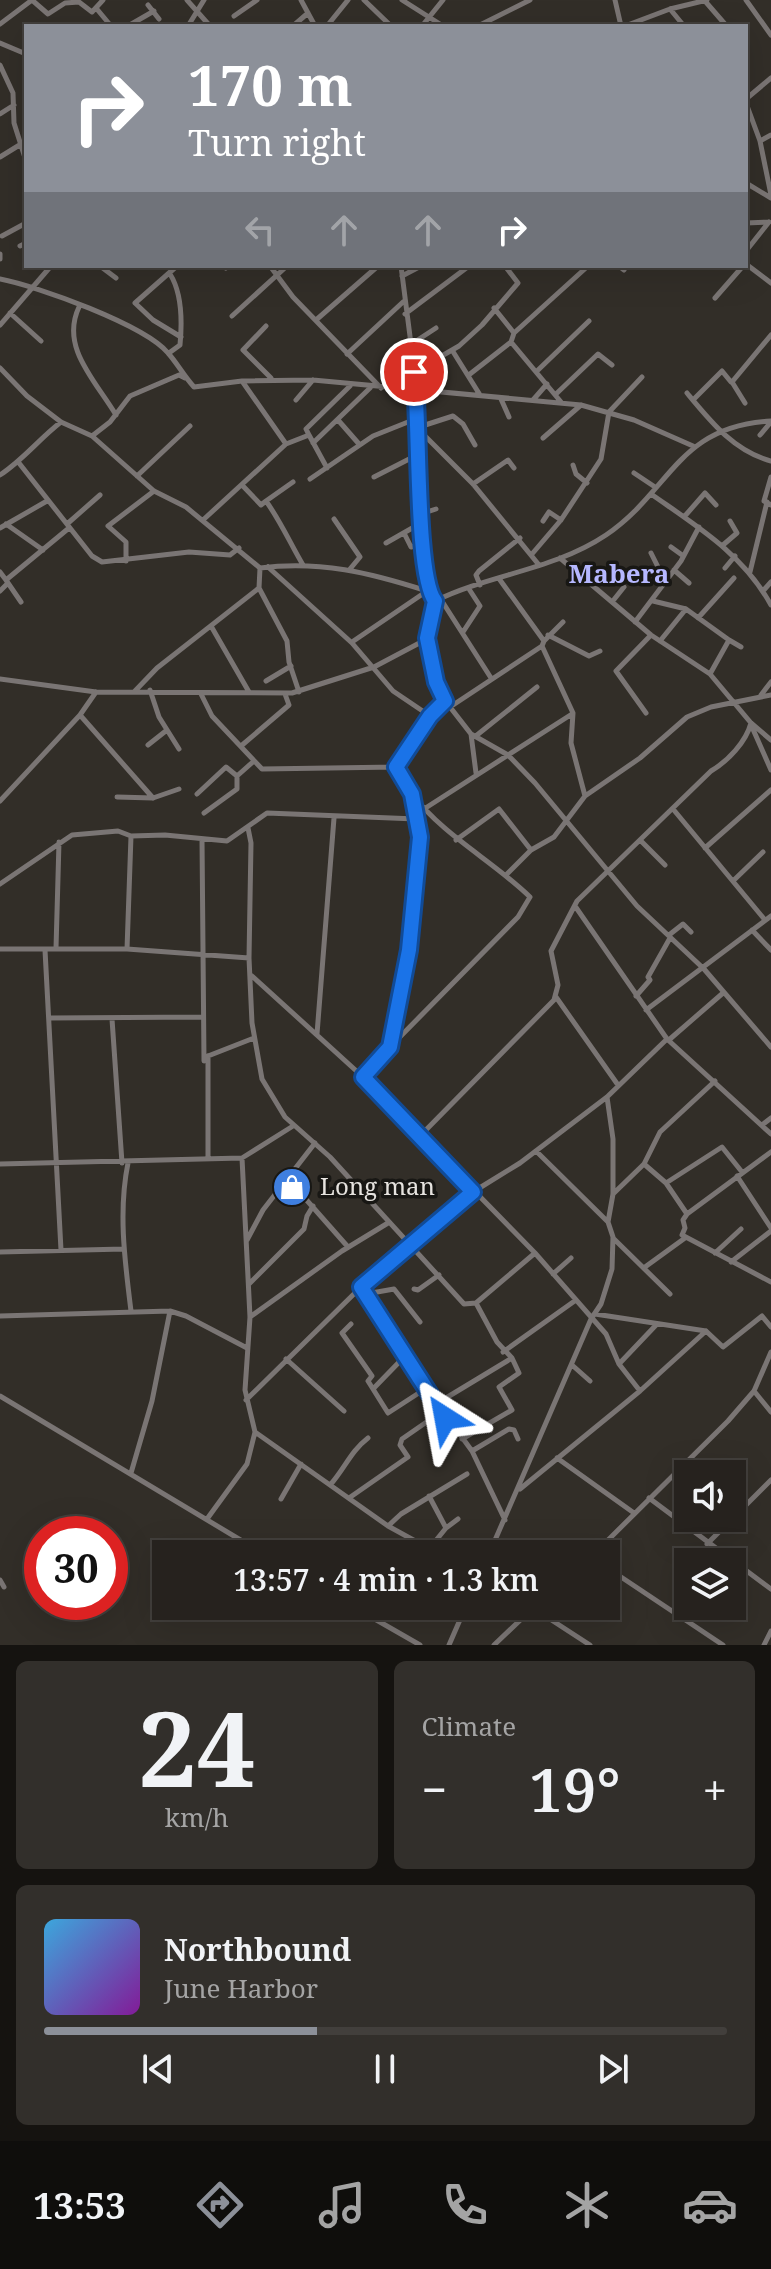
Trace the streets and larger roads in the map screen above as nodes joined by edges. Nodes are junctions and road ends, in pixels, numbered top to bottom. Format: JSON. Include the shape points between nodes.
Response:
{"nodes":[{"id":1,"x":103,"y":0,"type":"edge"},
{"id":2,"x":187,"y":0,"type":"edge"},
{"id":3,"x":204,"y":0,"type":"edge"},
{"id":4,"x":257,"y":0,"type":"edge"},
{"id":5,"x":301,"y":0,"type":"edge"},
{"id":6,"x":348,"y":0,"type":"edge"},
{"id":7,"x":364,"y":0,"type":"edge"},
{"id":8,"x":403,"y":0,"type":"edge"},
{"id":9,"x":443,"y":0,"type":"edge"},
{"id":10,"x":530,"y":0,"type":"edge"},
{"id":11,"x":615,"y":0,"type":"edge"},
{"id":12,"x":706,"y":0,"type":"edge"},
{"id":13,"x":746,"y":0,"type":"edge"},
{"id":14,"x":148,"y":5,"type":"dead end"},
{"id":15,"x":96,"y":8,"type":"junction"},
{"id":16,"x":670,"y":9,"type":"junction"},
{"id":17,"x":154,"y":11,"type":"junction"},
{"id":18,"x":196,"y":12,"type":"junction"},
{"id":19,"x":308,"y":13,"type":"junction"},
{"id":20,"x":234,"y":16,"type":"dead end"},
{"id":21,"x":428,"y":18,"type":"junction"},
{"id":22,"x":159,"y":19,"type":"dead end"},
{"id":23,"x":724,"y":23,"type":"dead end"},
{"id":24,"x":0,"y":24,"type":"edge"},
{"id":25,"x":109,"y":24,"type":"edge"},
{"id":26,"x":131,"y":24,"type":"edge"},
{"id":27,"x":189,"y":24,"type":"edge"},
{"id":28,"x":208,"y":24,"type":"edge"},
{"id":29,"x":295,"y":24,"type":"edge"},
{"id":30,"x":314,"y":24,"type":"edge"},
{"id":31,"x":329,"y":24,"type":"edge"},
{"id":32,"x":389,"y":24,"type":"edge"},
{"id":33,"x":424,"y":24,"type":"edge"},
{"id":34,"x":439,"y":24,"type":"edge"},
{"id":35,"x":482,"y":24,"type":"edge"},
{"id":36,"x":622,"y":24,"type":"edge"},
{"id":37,"x":629,"y":24,"type":"edge"},
{"id":38,"x":682,"y":24,"type":"edge"},
{"id":39,"x":771,"y":35,"type":"edge"},
{"id":40,"x":0,"y":43,"type":"edge"},
{"id":41,"x":24,"y":53,"type":"edge"},
{"id":42,"x":0,"y":65,"type":"edge"},
{"id":43,"x":771,"y":78,"type":"edge"},
{"id":44,"x":748,"y":99,"type":"edge"},
{"id":45,"x":14,"y":105,"type":"junction"},
{"id":46,"x":748,"y":107,"type":"edge"},
{"id":47,"x":0,"y":114,"type":"edge"},
{"id":48,"x":771,"y":135,"type":"edge"},
{"id":49,"x":760,"y":141,"type":"junction"},
{"id":50,"x":24,"y":142,"type":"edge"},
{"id":51,"x":2,"y":156,"type":"edge"},
{"id":52,"x":771,"y":180,"type":"edge"},
{"id":53,"x":748,"y":184,"type":"edge"},
{"id":54,"x":769,"y":193,"type":"edge"},
{"id":55,"x":770,"y":222,"type":"edge"},
{"id":56,"x":748,"y":223,"type":"edge"},
{"id":57,"x":24,"y":224,"type":"edge"},
{"id":58,"x":2,"y":236,"type":"edge"},
{"id":59,"x":748,"y":249,"type":"edge"},
{"id":60,"x":49,"y":268,"type":"edge"},
{"id":61,"x":103,"y":268,"type":"edge"},
{"id":62,"x":175,"y":268,"type":"edge"},
{"id":63,"x":272,"y":268,"type":"edge"},
{"id":64,"x":284,"y":268,"type":"edge"},
{"id":65,"x":376,"y":268,"type":"edge"},
{"id":66,"x":401,"y":268,"type":"edge"},
{"id":67,"x":417,"y":268,"type":"edge"},
{"id":68,"x":466,"y":268,"type":"edge"},
{"id":69,"x":507,"y":268,"type":"edge"},
{"id":70,"x":586,"y":268,"type":"edge"},
{"id":71,"x":741,"y":268,"type":"edge"},
{"id":72,"x":748,"y":268,"type":"edge"},
{"id":73,"x":170,"y":274,"type":"junction"},
{"id":74,"x":277,"y":274,"type":"junction"},
{"id":75,"x":402,"y":276,"type":"junction"},
{"id":76,"x":116,"y":278,"type":"dead end"},
{"id":77,"x":0,"y":279,"type":"edge"},
{"id":78,"x":771,"y":283,"type":"edge"},
{"id":79,"x":32,"y":287,"type":"junction"},
{"id":80,"x":715,"y":298,"type":"dead end"},
{"id":81,"x":403,"y":302,"type":"junction"},
{"id":82,"x":79,"y":307,"type":"junction"},
{"id":83,"x":494,"y":308,"type":"junction"},
{"id":84,"x":10,"y":313,"type":"junction"},
{"id":85,"x":405,"y":314,"type":"junction"},
{"id":86,"x":232,"y":316,"type":"dead end"},
{"id":87,"x":316,"y":320,"type":"junction"},
{"id":88,"x":589,"y":321,"type":"dead end"},
{"id":89,"x":0,"y":325,"type":"edge"},
{"id":90,"x":266,"y":326,"type":"dead end"},
{"id":91,"x":436,"y":328,"type":"dead end"},
{"id":92,"x":514,"y":333,"type":"junction"},
{"id":93,"x":771,"y":335,"type":"edge"},
{"id":94,"x":181,"y":337,"type":"junction"},
{"id":95,"x":41,"y":341,"type":"dead end"},
{"id":96,"x":511,"y":342,"type":"junction"},
{"id":97,"x":410,"y":345,"type":"junction"},
{"id":98,"x":452,"y":350,"type":"junction"},
{"id":99,"x":169,"y":353,"type":"junction"},
{"id":100,"x":347,"y":354,"type":"junction"},
{"id":101,"x":612,"y":365,"type":"dead end"},
{"id":102,"x":0,"y":368,"type":"edge"},
{"id":103,"x":537,"y":371,"type":"junction"},
{"id":104,"x":414,"y":372,"type":"junction"},
{"id":105,"x":470,"y":374,"type":"junction"},
{"id":106,"x":642,"y":377,"type":"dead end"},
{"id":107,"x":185,"y":378,"type":"junction"},
{"id":108,"x":272,"y":379,"type":"junction"},
{"id":109,"x":313,"y":380,"type":"junction"},
{"id":110,"x":242,"y":381,"type":"junction"},
{"id":111,"x":732,"y":382,"type":"junction"},
{"id":112,"x":547,"y":384,"type":"junction"},
{"id":113,"x":350,"y":386,"type":"junction"},
{"id":114,"x":370,"y":387,"type":"junction"},
{"id":115,"x":381,"y":388,"type":"junction"},
{"id":116,"x":417,"y":391,"type":"junction"},
{"id":117,"x":687,"y":393,"type":"dead end"},
{"id":118,"x":556,"y":394,"type":"junction"},
{"id":119,"x":480,"y":395,"type":"junction"},
{"id":120,"x":500,"y":398,"type":"junction"},
{"id":121,"x":296,"y":400,"type":"dead end"},
{"id":122,"x":693,"y":400,"type":"junction"},
{"id":123,"x":533,"y":401,"type":"junction"},
{"id":124,"x":562,"y":403,"type":"junction"},
{"id":125,"x":745,"y":403,"type":"dead end"},
{"id":126,"x":581,"y":405,"type":"junction"},
{"id":127,"x":609,"y":412,"type":"junction"},
{"id":128,"x":116,"y":415,"type":"junction"},
{"id":129,"x":509,"y":417,"type":"dead end"},
{"id":130,"x":418,"y":418,"type":"junction"},
{"id":131,"x":338,"y":420,"type":"junction"},
{"id":132,"x":61,"y":422,"type":"junction"},
{"id":133,"x":771,"y":422,"type":"edge"},
{"id":134,"x":190,"y":426,"type":"dead end"},
{"id":135,"x":419,"y":428,"type":"junction"},
{"id":136,"x":719,"y":433,"type":"junction"},
{"id":137,"x":309,"y":435,"type":"junction"},
{"id":138,"x":760,"y":435,"type":"dead end"},
{"id":139,"x":92,"y":436,"type":"junction"},
{"id":140,"x":543,"y":438,"type":"dead end"},
{"id":141,"x":313,"y":443,"type":"junction"},
{"id":142,"x":286,"y":444,"type":"junction"},
{"id":143,"x":359,"y":444,"type":"junction"},
{"id":144,"x":475,"y":445,"type":"dead end"},
{"id":145,"x":693,"y":446,"type":"junction"},
{"id":146,"x":419,"y":454,"type":"junction"},
{"id":147,"x":771,"y":461,"type":"edge"},
{"id":148,"x":19,"y":463,"type":"junction"},
{"id":149,"x":573,"y":465,"type":"dead end"},
{"id":150,"x":327,"y":468,"type":"junction"},
{"id":151,"x":514,"y":468,"type":"dead end"},
{"id":152,"x":634,"y":473,"type":"dead end"},
{"id":153,"x":0,"y":475,"type":"edge"},
{"id":154,"x":137,"y":476,"type":"junction"},
{"id":155,"x":374,"y":477,"type":"dead end"},
{"id":156,"x":771,"y":477,"type":"edge"},
{"id":157,"x":310,"y":479,"type":"dead end"},
{"id":158,"x":293,"y":482,"type":"dead end"},
{"id":159,"x":587,"y":483,"type":"junction"},
{"id":160,"x":473,"y":484,"type":"junction"},
{"id":161,"x":242,"y":485,"type":"junction"},
{"id":162,"x":655,"y":487,"type":"junction"},
{"id":163,"x":154,"y":491,"type":"junction"},
{"id":164,"x":651,"y":494,"type":"junction"},
{"id":165,"x":100,"y":495,"type":"dead end"},
{"id":166,"x":47,"y":501,"type":"junction"},
{"id":167,"x":266,"y":501,"type":"junction"},
{"id":168,"x":769,"y":504,"type":"edge"},
{"id":169,"x":716,"y":505,"type":"dead end"},
{"id":170,"x":436,"y":509,"type":"dead end"},
{"id":171,"x":421,"y":514,"type":"junction"},
{"id":172,"x":684,"y":517,"type":"junction"},
{"id":173,"x":334,"y":519,"type":"dead end"},
{"id":174,"x":203,"y":520,"type":"junction"},
{"id":175,"x":561,"y":520,"type":"junction"},
{"id":176,"x":543,"y":521,"type":"dead end"},
{"id":177,"x":730,"y":521,"type":"dead end"},
{"id":178,"x":421,"y":523,"type":"junction"},
{"id":179,"x":3,"y":526,"type":"edge"},
{"id":180,"x":68,"y":526,"type":"junction"},
{"id":181,"x":699,"y":527,"type":"junction"},
{"id":182,"x":404,"y":533,"type":"junction"},
{"id":183,"x":520,"y":538,"type":"junction"},
{"id":184,"x":386,"y":543,"type":"dead end"},
{"id":185,"x":424,"y":543,"type":"junction"},
{"id":186,"x":723,"y":545,"type":"junction"},
{"id":187,"x":671,"y":547,"type":"dead end"},
{"id":188,"x":239,"y":548,"type":"junction"},
{"id":189,"x":43,"y":550,"type":"junction"},
{"id":190,"x":651,"y":553,"type":"dead end"},
{"id":191,"x":532,"y":554,"type":"junction"},
{"id":192,"x":682,"y":555,"type":"junction"},
{"id":193,"x":735,"y":556,"type":"junction"},
{"id":194,"x":560,"y":558,"type":"junction"},
{"id":195,"x":126,"y":561,"type":"junction"},
{"id":196,"x":303,"y":565,"type":"junction"},
{"id":197,"x":539,"y":565,"type":"junction"},
{"id":198,"x":268,"y":567,"type":"junction"},
{"id":199,"x":260,"y":568,"type":"junction"},
{"id":200,"x":725,"y":568,"type":"dead end"},
{"id":201,"x":350,"y":569,"type":"junction"},
{"id":202,"x":674,"y":570,"type":"junction"},
{"id":203,"x":0,"y":572,"type":"edge"},
{"id":204,"x":750,"y":573,"type":"junction"},
{"id":205,"x":734,"y":578,"type":"dead end"},
{"id":206,"x":500,"y":580,"type":"junction"},
{"id":207,"x":7,"y":581,"type":"junction"},
{"id":208,"x":771,"y":582,"type":"edge"},
{"id":209,"x":665,"y":583,"type":"junction"},
{"id":210,"x":689,"y":583,"type":"dead end"},
{"id":211,"x":480,"y":585,"type":"junction"},
{"id":212,"x":624,"y":587,"type":"dead end"},
{"id":213,"x":259,"y":588,"type":"junction"},
{"id":214,"x":469,"y":589,"type":"junction"},
{"id":215,"x":0,"y":591,"type":"edge"},
{"id":216,"x":427,"y":591,"type":"junction"},
{"id":217,"x":763,"y":591,"type":"junction"},
{"id":218,"x":437,"y":599,"type":"junction"},
{"id":219,"x":653,"y":601,"type":"junction"},
{"id":220,"x":21,"y":602,"type":"dead end"},
{"id":221,"x":612,"y":602,"type":"junction"},
{"id":222,"x":771,"y":605,"type":"edge"},
{"id":223,"x":686,"y":609,"type":"junction"},
{"id":224,"x":698,"y":618,"type":"junction"},
{"id":225,"x":563,"y":622,"type":"dead end"},
{"id":226,"x":635,"y":622,"type":"junction"},
{"id":227,"x":211,"y":626,"type":"junction"},
{"id":228,"x":463,"y":632,"type":"junction"},
{"id":229,"x":548,"y":635,"type":"junction"},
{"id":230,"x":651,"y":635,"type":"junction"},
{"id":231,"x":427,"y":638,"type":"junction"},
{"id":232,"x":729,"y":640,"type":"junction"},
{"id":233,"x":660,"y":641,"type":"junction"},
{"id":234,"x":352,"y":643,"type":"junction"},
{"id":235,"x":543,"y":644,"type":"junction"},
{"id":236,"x":741,"y":647,"type":"dead end"},
{"id":237,"x":600,"y":651,"type":"dead end"},
{"id":238,"x":291,"y":666,"type":"junction"},
{"id":239,"x":374,"y":667,"type":"junction"},
{"id":240,"x":710,"y":674,"type":"junction"},
{"id":241,"x":492,"y":678,"type":"junction"},
{"id":242,"x":0,"y":679,"type":"edge"},
{"id":243,"x":266,"y":681,"type":"dead end"},
{"id":244,"x":771,"y":682,"type":"edge"},
{"id":245,"x":537,"y":687,"type":"dead end"},
{"id":246,"x":150,"y":690,"type":"junction"},
{"id":247,"x":96,"y":692,"type":"junction"},
{"id":248,"x":134,"y":692,"type":"junction"},
{"id":249,"x":249,"y":692,"type":"junction"},
{"id":250,"x":299,"y":692,"type":"junction"},
{"id":251,"x":285,"y":693,"type":"junction"},
{"id":252,"x":201,"y":694,"type":"junction"},
{"id":253,"x":771,"y":695,"type":"edge"},
{"id":254,"x":760,"y":696,"type":"junction"},
{"id":255,"x":445,"y":701,"type":"junction"},
{"id":256,"x":735,"y":702,"type":"junction"},
{"id":257,"x":450,"y":707,"type":"junction"},
{"id":258,"x":573,"y":713,"type":"junction"},
{"id":259,"x":646,"y":713,"type":"dead end"},
{"id":260,"x":80,"y":715,"type":"junction"},
{"id":261,"x":430,"y":716,"type":"junction"},
{"id":262,"x":751,"y":724,"type":"junction"},
{"id":263,"x":167,"y":730,"type":"junction"},
{"id":264,"x":474,"y":735,"type":"junction"},
{"id":265,"x":771,"y":740,"type":"edge"},
{"id":266,"x":148,"y":745,"type":"dead end"},
{"id":267,"x":241,"y":746,"type":"junction"},
{"id":268,"x":179,"y":749,"type":"dead end"},
{"id":269,"x":508,"y":755,"type":"junction"},
{"id":270,"x":254,"y":761,"type":"junction"},
{"id":271,"x":396,"y":767,"type":"junction"},
{"id":272,"x":771,"y":770,"type":"edge"},
{"id":273,"x":476,"y":773,"type":"junction"},
{"id":274,"x":237,"y":776,"type":"junction"},
{"id":275,"x":179,"y":789,"type":"dead end"},
{"id":276,"x":771,"y":790,"type":"edge"},
{"id":277,"x":197,"y":794,"type":"dead end"},
{"id":278,"x":412,"y":794,"type":"junction"},
{"id":279,"x":585,"y":796,"type":"junction"},
{"id":280,"x":117,"y":797,"type":"dead end"},
{"id":281,"x":153,"y":798,"type":"junction"},
{"id":282,"x":0,"y":801,"type":"edge"},
{"id":283,"x":424,"y":809,"type":"junction"},
{"id":284,"x":673,"y":809,"type":"junction"},
{"id":285,"x":204,"y":813,"type":"dead end"},
{"id":286,"x":334,"y":818,"type":"junction"},
{"id":287,"x":416,"y":819,"type":"junction"},
{"id":288,"x":565,"y":823,"type":"junction"},
{"id":289,"x":248,"y":828,"type":"junction"},
{"id":290,"x":131,"y":836,"type":"junction"},
{"id":291,"x":202,"y":839,"type":"junction"},
{"id":292,"x":456,"y":840,"type":"junction"},
{"id":293,"x":640,"y":840,"type":"junction"},
{"id":294,"x":59,"y":841,"type":"junction"},
{"id":295,"x":705,"y":848,"type":"junction"},
{"id":296,"x":531,"y":850,"type":"junction"},
{"id":297,"x":763,"y":852,"type":"dead end"},
{"id":298,"x":665,"y":865,"type":"dead end"},
{"id":299,"x":608,"y":869,"type":"junction"},
{"id":300,"x":507,"y":874,"type":"junction"},
{"id":301,"x":733,"y":881,"type":"junction"},
{"id":302,"x":0,"y":884,"type":"edge"},
{"id":303,"x":575,"y":906,"type":"junction"},
{"id":304,"x":768,"y":918,"type":"edge"},
{"id":305,"x":752,"y":930,"type":"junction"},
{"id":306,"x":691,"y":932,"type":"dead end"},
{"id":307,"x":669,"y":937,"type":"junction"},
{"id":308,"x":56,"y":948,"type":"junction"},
{"id":309,"x":0,"y":949,"type":"edge"},
{"id":310,"x":127,"y":949,"type":"junction"},
{"id":311,"x":45,"y":950,"type":"junction"},
{"id":312,"x":771,"y":950,"type":"edge"},
{"id":313,"x":201,"y":953,"type":"junction"},
{"id":314,"x":249,"y":958,"type":"junction"},
{"id":315,"x":704,"y":969,"type":"junction"},
{"id":316,"x":252,"y":976,"type":"junction"},
{"id":317,"x":723,"y":993,"type":"junction"},
{"id":318,"x":636,"y":996,"type":"junction"},
{"id":319,"x":556,"y":997,"type":"junction"},
{"id":320,"x":646,"y":1010,"type":"junction"},
{"id":321,"x":202,"y":1017,"type":"junction"},
{"id":322,"x":50,"y":1018,"type":"junction"},
{"id":323,"x":112,"y":1019,"type":"junction"},
{"id":324,"x":317,"y":1034,"type":"junction"},
{"id":325,"x":254,"y":1038,"type":"junction"},
{"id":326,"x":669,"y":1039,"type":"junction"},
{"id":327,"x":390,"y":1047,"type":"junction"},
{"id":328,"x":771,"y":1047,"type":"edge"},
{"id":329,"x":208,"y":1056,"type":"junction"},
{"id":330,"x":363,"y":1077,"type":"junction"},
{"id":331,"x":715,"y":1081,"type":"junction"},
{"id":332,"x":618,"y":1085,"type":"junction"},
{"id":333,"x":607,"y":1097,"type":"junction"},
{"id":334,"x":771,"y":1118,"type":"edge"},
{"id":335,"x":762,"y":1125,"type":"junction"},
{"id":336,"x":293,"y":1126,"type":"junction"},
{"id":337,"x":771,"y":1134,"type":"edge"},
{"id":338,"x":419,"y":1137,"type":"junction"},
{"id":339,"x":315,"y":1143,"type":"junction"},
{"id":340,"x":536,"y":1151,"type":"junction"},
{"id":341,"x":771,"y":1152,"type":"edge"},
{"id":342,"x":208,"y":1158,"type":"junction"},
{"id":343,"x":242,"y":1158,"type":"junction"},
{"id":344,"x":54,"y":1161,"type":"junction"},
{"id":345,"x":125,"y":1163,"type":"junction"},
{"id":346,"x":0,"y":1164,"type":"edge"},
{"id":347,"x":644,"y":1164,"type":"junction"},
{"id":348,"x":740,"y":1174,"type":"junction"},
{"id":349,"x":288,"y":1179,"type":"junction"},
{"id":350,"x":666,"y":1183,"type":"junction"},
{"id":351,"x":473,"y":1192,"type":"junction"},
{"id":352,"x":613,"y":1194,"type":"junction"},
{"id":353,"x":313,"y":1206,"type":"junction"},
{"id":354,"x":687,"y":1214,"type":"junction"},
{"id":355,"x":608,"y":1222,"type":"junction"},
{"id":356,"x":388,"y":1223,"type":"junction"},
{"id":357,"x":741,"y":1229,"type":"dead end"},
{"id":358,"x":771,"y":1229,"type":"edge"},
{"id":359,"x":613,"y":1237,"type":"junction"},
{"id":360,"x":685,"y":1238,"type":"junction"},
{"id":361,"x":247,"y":1241,"type":"junction"},
{"id":362,"x":412,"y":1246,"type":"junction"},
{"id":363,"x":348,"y":1247,"type":"junction"},
{"id":364,"x":124,"y":1249,"type":"junction"},
{"id":365,"x":61,"y":1250,"type":"junction"},
{"id":366,"x":0,"y":1252,"type":"edge"},
{"id":367,"x":535,"y":1253,"type":"junction"},
{"id":368,"x":715,"y":1254,"type":"junction"},
{"id":369,"x":571,"y":1258,"type":"dead end"},
{"id":370,"x":731,"y":1262,"type":"junction"},
{"id":371,"x":645,"y":1267,"type":"junction"},
{"id":372,"x":553,"y":1274,"type":"junction"},
{"id":373,"x":439,"y":1275,"type":"junction"},
{"id":374,"x":771,"y":1282,"type":"edge"},
{"id":375,"x":248,"y":1285,"type":"junction"},
{"id":376,"x":361,"y":1287,"type":"junction"},
{"id":377,"x":414,"y":1289,"type":"dead end"},
{"id":378,"x":366,"y":1294,"type":"junction"},
{"id":379,"x":670,"y":1294,"type":"dead end"},
{"id":380,"x":576,"y":1300,"type":"junction"},
{"id":381,"x":476,"y":1303,"type":"junction"},
{"id":382,"x":131,"y":1311,"type":"junction"},
{"id":383,"x":170,"y":1311,"type":"junction"},
{"id":384,"x":0,"y":1316,"type":"edge"},
{"id":385,"x":593,"y":1316,"type":"junction"},
{"id":386,"x":250,"y":1317,"type":"junction"},
{"id":387,"x":420,"y":1322,"type":"dead end"},
{"id":388,"x":351,"y":1324,"type":"dead end"},
{"id":389,"x":657,"y":1324,"type":"junction"},
{"id":390,"x":771,"y":1327,"type":"edge"},
{"id":391,"x":706,"y":1331,"type":"junction"},
{"id":392,"x":247,"y":1348,"type":"junction"},
{"id":393,"x":503,"y":1352,"type":"junction"},
{"id":394,"x":771,"y":1352,"type":"edge"},
{"id":395,"x":405,"y":1356,"type":"junction"},
{"id":396,"x":512,"y":1358,"type":"junction"},
{"id":397,"x":286,"y":1359,"type":"junction"},
{"id":398,"x":769,"y":1362,"type":"edge"},
{"id":399,"x":619,"y":1364,"type":"junction"},
{"id":400,"x":572,"y":1365,"type":"junction"},
{"id":401,"x":590,"y":1381,"type":"dead end"},
{"id":402,"x":426,"y":1388,"type":"junction"},
{"id":403,"x":373,"y":1389,"type":"junction"},
{"id":404,"x":640,"y":1391,"type":"junction"},
{"id":405,"x":754,"y":1391,"type":"junction"},
{"id":406,"x":0,"y":1396,"type":"edge"},
{"id":407,"x":246,"y":1400,"type":"junction"},
{"id":408,"x":436,"y":1404,"type":"junction"},
{"id":409,"x":344,"y":1411,"type":"dead end"},
{"id":410,"x":770,"y":1411,"type":"edge"},
{"id":411,"x":441,"y":1412,"type":"junction"},
{"id":412,"x":255,"y":1432,"type":"junction"},
{"id":413,"x":368,"y":1438,"type":"dead end"},
{"id":414,"x":462,"y":1439,"type":"junction"},
{"id":415,"x":518,"y":1439,"type":"dead end"},
{"id":416,"x":472,"y":1451,"type":"junction"},
{"id":417,"x":557,"y":1458,"type":"junction"},
{"id":418,"x":301,"y":1464,"type":"junction"},
{"id":419,"x":131,"y":1473,"type":"junction"},
{"id":420,"x":467,"y":1474,"type":"dead end"},
{"id":421,"x":771,"y":1480,"type":"edge"},
{"id":422,"x":331,"y":1484,"type":"junction"},
{"id":423,"x":520,"y":1489,"type":"junction"},
{"id":424,"x":429,"y":1496,"type":"junction"},
{"id":425,"x":349,"y":1498,"type":"junction"},
{"id":426,"x":649,"y":1498,"type":"junction"},
{"id":427,"x":281,"y":1499,"type":"dead end"},
{"id":428,"x":634,"y":1513,"type":"junction"},
{"id":429,"x":207,"y":1519,"type":"junction"},
{"id":430,"x":458,"y":1519,"type":"dead end"},
{"id":431,"x":505,"y":1521,"type":"junction"},
{"id":432,"x":388,"y":1526,"type":"junction"},
{"id":433,"x":446,"y":1528,"type":"junction"},
{"id":434,"x":241,"y":1540,"type":"edge"},
{"id":435,"x":413,"y":1540,"type":"edge"},
{"id":436,"x":436,"y":1540,"type":"edge"},
{"id":437,"x":496,"y":1540,"type":"edge"},
{"id":438,"x":608,"y":1540,"type":"edge"},
{"id":439,"x":707,"y":1544,"type":"junction"},
{"id":440,"x":620,"y":1576,"type":"edge"},
{"id":441,"x":0,"y":1580,"type":"edge"},
{"id":442,"x":4,"y":1587,"type":"dead end"},
{"id":443,"x":771,"y":1589,"type":"edge"},
{"id":444,"x":376,"y":1620,"type":"edge"},
{"id":445,"x":460,"y":1620,"type":"edge"},
{"id":446,"x":520,"y":1620,"type":"edge"},
{"id":447,"x":553,"y":1620,"type":"edge"},
{"id":448,"x":771,"y":1631,"type":"edge"},
{"id":449,"x":420,"y":1645,"type":"edge"},
{"id":450,"x":449,"y":1645,"type":"edge"},
{"id":451,"x":494,"y":1645,"type":"edge"},
{"id":452,"x":590,"y":1645,"type":"edge"},
{"id":453,"x":723,"y":1645,"type":"edge"},
{"id":454,"x":764,"y":1645,"type":"edge"}],
"edges":[{"from":1,"to":15,"type":"street"},
{"from":2,"to":18,"type":"street"},
{"from":3,"to":18,"type":"street"},
{"from":4,"to":20,"type":"street"},
{"from":5,"to":19,"type":"street"},
{"from":6,"to":31,"type":"street"},
{"from":7,"to":32,"type":"street"},
{"from":8,"to":21,"type":"street"},
{"from":9,"to":21,"type":"street"},
{"from":10,"to":35,"type":"street"},
{"from":11,"to":36,"type":"street"},
{"from":12,"to":16,"type":"street"},
{"from":12,"to":23,"type":"street"},
{"from":13,"to":39,"type":"street"},
{"from":14,"to":17,"type":"street"},
{"from":15,"to":24,"type":"street","via":[[91,12],[82,3],[65,3],[48,14],[32,0]]},
{"from":15,"to":25,"type":"street"},
{"from":16,"to":37,"type":"street"},
{"from":16,"to":38,"type":"street"},
{"from":17,"to":22,"type":"street"},
{"from":17,"to":26,"type":"street"},
{"from":18,"to":27,"type":"street"},
{"from":18,"to":28,"type":"street"},
{"from":19,"to":29,"type":"street"},
{"from":19,"to":30,"type":"street"},
{"from":21,"to":33,"type":"street"},
{"from":21,"to":34,"type":"street"},
{"from":40,"to":41,"type":"street"},
{"from":42,"to":45,"type":"street"},
{"from":43,"to":44,"type":"street"},
{"from":45,"to":47,"type":"street"},
{"from":45,"to":50,"type":"street","via":[[14,123]]},
{"from":46,"to":49,"type":"street"},
{"from":48,"to":49,"type":"street"},
{"from":49,"to":54,"type":"street"},
{"from":50,"to":51,"type":"street"},
{"from":52,"to":54,"type":"street"},
{"from":53,"to":54,"type":"street"},
{"from":55,"to":56,"type":"street"},
{"from":55,"to":59,"type":"street"},
{"from":57,"to":58,"type":"street"},
{"from":60,"to":79,"type":"street"},
{"from":61,"to":76,"type":"street"},
{"from":62,"to":73,"type":"street"},
{"from":63,"to":74,"type":"street"},
{"from":64,"to":74,"type":"street"},
{"from":65,"to":87,"type":"street"},
{"from":66,"to":75,"type":"street"},
{"from":67,"to":75,"type":"street"},
{"from":68,"to":85,"type":"street"},
{"from":69,"to":83,"type":"street","via":[[518,283]]},
{"from":70,"to":92,"type":"street"},
{"from":71,"to":80,"type":"street"},
{"from":72,"to":78,"type":"street"},
{"from":73,"to":94,"type":"street","via":[[176,283]]},
{"from":73,"to":94,"type":"street","via":[[135,303]]},
{"from":74,"to":86,"type":"street"},
{"from":74,"to":87,"type":"street"},
{"from":75,"to":81,"type":"street"},
{"from":77,"to":79,"type":"street"},
{"from":79,"to":82,"type":"street"},
{"from":79,"to":84,"type":"street"},
{"from":81,"to":85,"type":"street"},
{"from":81,"to":100,"type":"street"},
{"from":82,"to":99,"type":"street","via":[[122,321]]},
{"from":82,"to":128,"type":"street","via":[[72,322],[76,353]]},
{"from":83,"to":92,"type":"street"},
{"from":83,"to":98,"type":"street"},
{"from":84,"to":89,"type":"street"},
{"from":84,"to":95,"type":"street"},
{"from":85,"to":97,"type":"street"},
{"from":87,"to":100,"type":"street"},
{"from":88,"to":103,"type":"street"},
{"from":90,"to":108,"type":"street","via":[[243,350]]},
{"from":91,"to":97,"type":"street"},
{"from":92,"to":96,"type":"street"},
{"from":93,"to":111,"type":"street"},
{"from":94,"to":99,"type":"street"},
{"from":96,"to":103,"type":"street"},
{"from":96,"to":105,"type":"street"},
{"from":97,"to":104,"type":"street"},
{"from":98,"to":104,"type":"street"},
{"from":98,"to":105,"type":"street"},
{"from":99,"to":107,"type":"street"},
{"from":100,"to":115,"type":"street"},
{"from":101,"to":118,"type":"street","via":[[598,354]]},
{"from":102,"to":132,"type":"street"},
{"from":103,"to":112,"type":"street"},
{"from":104,"to":116,"type":"street"},
{"from":105,"to":119,"type":"street"},
{"from":106,"to":127,"type":"street"},
{"from":107,"to":110,"type":"street","via":[[198,389]]},
{"from":107,"to":128,"type":"street","via":[[179,375],[134,394]]},
{"from":108,"to":109,"type":"street"},
{"from":108,"to":110,"type":"street"},
{"from":109,"to":113,"type":"street"},
{"from":109,"to":121,"type":"street"},
{"from":110,"to":142,"type":"street"},
{"from":111,"to":122,"type":"street","via":[[722,371]]},
{"from":111,"to":125,"type":"street"},
{"from":112,"to":118,"type":"street"},
{"from":112,"to":123,"type":"street"},
{"from":113,"to":114,"type":"street"},
{"from":113,"to":137,"type":"street","via":[[306,429]]},
{"from":114,"to":115,"type":"street"},
{"from":114,"to":131,"type":"street"},
{"from":115,"to":116,"type":"street"},
{"from":116,"to":119,"type":"street"},
{"from":116,"to":130,"type":"street"},
{"from":117,"to":122,"type":"street"},
{"from":118,"to":124,"type":"street"},
{"from":119,"to":120,"type":"street"},
{"from":120,"to":123,"type":"street"},
{"from":120,"to":129,"type":"street"},
{"from":122,"to":136,"type":"street"},
{"from":123,"to":124,"type":"street"},
{"from":124,"to":126,"type":"street"},
{"from":126,"to":127,"type":"street"},
{"from":126,"to":140,"type":"street"},
{"from":127,"to":145,"type":"street"},
{"from":127,"to":159,"type":"street","via":[[601,459]]},
{"from":128,"to":139,"type":"street"},
{"from":130,"to":135,"type":"street"},
{"from":130,"to":143,"type":"street"},
{"from":131,"to":141,"type":"street"},
{"from":131,"to":143,"type":"street"},
{"from":132,"to":139,"type":"street"},
{"from":132,"to":148,"type":"street"},
{"from":133,"to":136,"type":"street"},
{"from":133,"to":138,"type":"street"},
{"from":134,"to":154,"type":"street"},
{"from":135,"to":144,"type":"street","via":[[453,416]]},
{"from":135,"to":146,"type":"street"},
{"from":135,"to":160,"type":"street"},
{"from":136,"to":145,"type":"street"},
{"from":136,"to":147,"type":"street"},
{"from":137,"to":141,"type":"street"},
{"from":137,"to":142,"type":"street"},
{"from":139,"to":154,"type":"street"},
{"from":141,"to":150,"type":"street"},
{"from":142,"to":161,"type":"street"},
{"from":143,"to":150,"type":"street"},
{"from":145,"to":162,"type":"street"},
{"from":146,"to":155,"type":"street"},
{"from":146,"to":171,"type":"street"},
{"from":148,"to":153,"type":"street"},
{"from":148,"to":166,"type":"street"},
{"from":149,"to":159,"type":"street"},
{"from":150,"to":157,"type":"street"},
{"from":151,"to":160,"type":"street","via":[[508,460]]},
{"from":152,"to":162,"type":"street"},
{"from":154,"to":163,"type":"street"},
{"from":156,"to":168,"type":"street","via":[[764,501]]},
{"from":158,"to":167,"type":"street"},
{"from":159,"to":175,"type":"street"},
{"from":160,"to":183,"type":"street"},
{"from":161,"to":167,"type":"street","via":[[261,505]]},
{"from":161,"to":174,"type":"street"},
{"from":162,"to":164,"type":"street"},
{"from":163,"to":174,"type":"street"},
{"from":163,"to":195,"type":"street","via":[[108,526],[126,542]]},
{"from":164,"to":172,"type":"street"},
{"from":164,"to":194,"type":"street","via":[[609,533]]},
{"from":165,"to":180,"type":"street"},
{"from":166,"to":179,"type":"street"},
{"from":166,"to":180,"type":"street"},
{"from":167,"to":196,"type":"street"},
{"from":168,"to":204,"type":"street"},
{"from":169,"to":172,"type":"street","via":[[705,493]]},
{"from":170,"to":171,"type":"street"},
{"from":171,"to":178,"type":"street"},
{"from":172,"to":181,"type":"street"},
{"from":173,"to":201,"type":"street","via":[[360,557]]},
{"from":174,"to":188,"type":"street"},
{"from":175,"to":176,"type":"street","via":[[549,512]]},
{"from":175,"to":191,"type":"street"},
{"from":177,"to":186,"type":"street","via":[[737,533]]},
{"from":178,"to":182,"type":"street"},
{"from":178,"to":185,"type":"street"},
{"from":179,"to":189,"type":"street"},
{"from":180,"to":189,"type":"street"},
{"from":180,"to":195,"type":"street","via":[[97,560]]},
{"from":181,"to":186,"type":"street"},
{"from":181,"to":192,"type":"street"},
{"from":182,"to":184,"type":"street"},
{"from":182,"to":185,"type":"street","via":[[411,547]]},
{"from":183,"to":191,"type":"street"},
{"from":183,"to":211,"type":"street","via":[[479,571]]},
{"from":185,"to":216,"type":"street"},
{"from":186,"to":193,"type":"street"},
{"from":187,"to":192,"type":"street"},
{"from":188,"to":195,"type":"street","via":[[230,555],[189,552]]},
{"from":188,"to":199,"type":"street"},
{"from":189,"to":207,"type":"street"},
{"from":190,"to":209,"type":"street"},
{"from":191,"to":197,"type":"street"},
{"from":192,"to":202,"type":"street"},
{"from":193,"to":200,"type":"street"},
{"from":193,"to":204,"type":"street"},
{"from":194,"to":197,"type":"street"},
{"from":194,"to":221,"type":"street"},
{"from":196,"to":198,"type":"street"},
{"from":196,"to":201,"type":"street"},
{"from":197,"to":206,"type":"street"},
{"from":198,"to":199,"type":"street"},
{"from":198,"to":234,"type":"street"},
{"from":199,"to":213,"type":"street"},
{"from":201,"to":216,"type":"street"},
{"from":202,"to":209,"type":"street"},
{"from":202,"to":210,"type":"street"},
{"from":203,"to":207,"type":"street"},
{"from":204,"to":217,"type":"street"},
{"from":205,"to":224,"type":"street"},
{"from":206,"to":211,"type":"street"},
{"from":206,"to":235,"type":"street"},
{"from":207,"to":215,"type":"street"},
{"from":207,"to":220,"type":"street"},
{"from":208,"to":217,"type":"street"},
{"from":209,"to":219,"type":"street"},
{"from":211,"to":214,"type":"street"},
{"from":212,"to":221,"type":"street"},
{"from":213,"to":227,"type":"street"},
{"from":213,"to":238,"type":"street","via":[[287,641]]},
{"from":214,"to":218,"type":"street"},
{"from":214,"to":228,"type":"street","via":[[480,606]]},
{"from":216,"to":218,"type":"street"},
{"from":216,"to":234,"type":"street"},
{"from":217,"to":222,"type":"street"},
{"from":218,"to":228,"type":"street"},
{"from":218,"to":231,"type":"street"},
{"from":219,"to":223,"type":"street"},
{"from":219,"to":226,"type":"street"},
{"from":221,"to":226,"type":"street"},
{"from":223,"to":224,"type":"street"},
{"from":223,"to":233,"type":"street"},
{"from":224,"to":232,"type":"street"},
{"from":225,"to":229,"type":"street"},
{"from":226,"to":230,"type":"street"},
{"from":227,"to":248,"type":"street"},
{"from":227,"to":249,"type":"street"},
{"from":228,"to":241,"type":"street"},
{"from":229,"to":235,"type":"street"},
{"from":229,"to":237,"type":"street","via":[[589,656]]},
{"from":230,"to":233,"type":"street"},
{"from":230,"to":259,"type":"street","via":[[616,671]]},
{"from":231,"to":239,"type":"street"},
{"from":231,"to":255,"type":"street"},
{"from":232,"to":236,"type":"street"},
{"from":232,"to":240,"type":"street"},
{"from":233,"to":240,"type":"street"},
{"from":234,"to":239,"type":"street"},
{"from":235,"to":241,"type":"street"},
{"from":235,"to":258,"type":"street"},
{"from":238,"to":243,"type":"street"},
{"from":238,"to":250,"type":"street"},
{"from":239,"to":250,"type":"street"},
{"from":239,"to":261,"type":"street","via":[[393,691]]},
{"from":240,"to":256,"type":"street"},
{"from":241,"to":257,"type":"street"},
{"from":242,"to":247,"type":"street"},
{"from":244,"to":254,"type":"street"},
{"from":245,"to":264,"type":"street"},
{"from":246,"to":248,"type":"street"},
{"from":246,"to":252,"type":"street"},
{"from":246,"to":263,"type":"street"},
{"from":247,"to":248,"type":"street"},
{"from":247,"to":260,"type":"street"},
{"from":249,"to":251,"type":"street"},
{"from":249,"to":252,"type":"street"},
{"from":250,"to":251,"type":"street"},
{"from":251,"to":267,"type":"street","via":[[289,705]]},
{"from":252,"to":267,"type":"street","via":[[212,716]]},
{"from":253,"to":254,"type":"street"},
{"from":254,"to":256,"type":"street"},
{"from":255,"to":257,"type":"street"},
{"from":255,"to":261,"type":"street"},
{"from":256,"to":262,"type":"street"},
{"from":256,"to":279,"type":"street","via":[[687,717]]},
{"from":257,"to":264,"type":"street"},
{"from":258,"to":269,"type":"street"},
{"from":258,"to":279,"type":"street","via":[[571,743]]},
{"from":260,"to":281,"type":"street"},
{"from":260,"to":282,"type":"street"},
{"from":261,"to":271,"type":"street"},
{"from":262,"to":265,"type":"street"},
{"from":262,"to":272,"type":"street"},
{"from":262,"to":284,"type":"street","via":[[723,764]]},
{"from":263,"to":266,"type":"street"},
{"from":263,"to":268,"type":"street"},
{"from":264,"to":269,"type":"street"},
{"from":264,"to":273,"type":"street"},
{"from":267,"to":270,"type":"street"},
{"from":269,"to":273,"type":"street"},
{"from":269,"to":288,"type":"street"},
{"from":270,"to":271,"type":"street","via":[[262,769]]},
{"from":270,"to":274,"type":"street"},
{"from":271,"to":278,"type":"street"},
{"from":273,"to":283,"type":"street"},
{"from":274,"to":277,"type":"street","via":[[226,767]]},
{"from":274,"to":285,"type":"street","via":[[237,789]]},
{"from":275,"to":281,"type":"street"},
{"from":276,"to":295,"type":"street"},
{"from":278,"to":283,"type":"street"},
{"from":278,"to":287,"type":"street"},
{"from":279,"to":288,"type":"street"},
{"from":280,"to":281,"type":"street"},
{"from":283,"to":292,"type":"street"},
{"from":284,"to":293,"type":"street"},
{"from":284,"to":295,"type":"street"},
{"from":286,"to":287,"type":"street"},
{"from":286,"to":289,"type":"street","via":[[267,813]]},
{"from":286,"to":324,"type":"street"},
{"from":287,"to":327,"type":"street","via":[[420,837],[409,950]]},
{"from":288,"to":296,"type":"street","via":[[554,837]]},
{"from":288,"to":299,"type":"street"},
{"from":289,"to":291,"type":"street","via":[[227,841]]},
{"from":289,"to":314,"type":"street"},
{"from":290,"to":291,"type":"street"},
{"from":290,"to":294,"type":"street","via":[[103,832]]},
{"from":290,"to":310,"type":"street"},
{"from":291,"to":313,"type":"street"},
{"from":292,"to":296,"type":"street","via":[[499,809]]},
{"from":292,"to":300,"type":"street"},
{"from":293,"to":298,"type":"street"},
{"from":293,"to":299,"type":"street"},
{"from":294,"to":302,"type":"street"},
{"from":294,"to":308,"type":"street"},
{"from":295,"to":301,"type":"street"},
{"from":296,"to":300,"type":"street"},
{"from":297,"to":301,"type":"street"},
{"from":299,"to":303,"type":"street"},
{"from":299,"to":307,"type":"street"},
{"from":300,"to":327,"type":"street","via":[[530,897],[518,917]]},
{"from":301,"to":304,"type":"street"},
{"from":303,"to":318,"type":"street"},
{"from":303,"to":319,"type":"street","via":[[551,951]]},
{"from":304,"to":305,"type":"street"},
{"from":305,"to":312,"type":"street"},
{"from":305,"to":315,"type":"street"},
{"from":306,"to":307,"type":"street","via":[[683,924]]},
{"from":307,"to":315,"type":"street"},
{"from":307,"to":318,"type":"street","via":[[650,980]]},
{"from":308,"to":310,"type":"street"},
{"from":308,"to":311,"type":"street"},
{"from":309,"to":311,"type":"street"},
{"from":310,"to":313,"type":"street"},
{"from":311,"to":322,"type":"street"},
{"from":313,"to":314,"type":"street"},
{"from":313,"to":321,"type":"street"},
{"from":314,"to":316,"type":"street"},
{"from":315,"to":317,"type":"street"},
{"from":315,"to":320,"type":"street"},
{"from":316,"to":324,"type":"street"},
{"from":316,"to":325,"type":"street"},
{"from":317,"to":326,"type":"street"},
{"from":317,"to":328,"type":"street"},
{"from":318,"to":320,"type":"street"},
{"from":319,"to":332,"type":"street"},
{"from":319,"to":338,"type":"street"},
{"from":320,"to":326,"type":"street"},
{"from":321,"to":323,"type":"street"},
{"from":321,"to":329,"type":"street","via":[[204,1061]]},
{"from":322,"to":323,"type":"street"},
{"from":322,"to":344,"type":"street"},
{"from":323,"to":345,"type":"street"},
{"from":324,"to":330,"type":"street"},
{"from":325,"to":329,"type":"street"},
{"from":325,"to":336,"type":"street","via":[[262,1079]]},
{"from":326,"to":331,"type":"street"},
{"from":326,"to":332,"type":"street"},
{"from":327,"to":330,"type":"street"},
{"from":329,"to":342,"type":"street"},
{"from":330,"to":338,"type":"street"},
{"from":331,"to":335,"type":"street"},
{"from":331,"to":347,"type":"street","via":[[660,1132]]},
{"from":332,"to":333,"type":"street"},
{"from":333,"to":340,"type":"street"},
{"from":333,"to":352,"type":"street"},
{"from":334,"to":335,"type":"street"},
{"from":335,"to":337,"type":"street"},
{"from":336,"to":339,"type":"street"},
{"from":336,"to":343,"type":"street"},
{"from":338,"to":351,"type":"street"},
{"from":339,"to":349,"type":"street"},
{"from":339,"to":356,"type":"street"},
{"from":340,"to":351,"type":"street"},
{"from":340,"to":355,"type":"street"},
{"from":341,"to":348,"type":"street"},
{"from":342,"to":343,"type":"street"},
{"from":342,"to":345,"type":"street"},
{"from":343,"to":361,"type":"street"},
{"from":344,"to":345,"type":"street"},
{"from":344,"to":346,"type":"street"},
{"from":344,"to":365,"type":"street"},
{"from":345,"to":364,"type":"street"},
{"from":347,"to":350,"type":"street"},
{"from":347,"to":352,"type":"street"},
{"from":348,"to":350,"type":"street","via":[[722,1147]]},
{"from":348,"to":354,"type":"street"},
{"from":348,"to":358,"type":"street"},
{"from":349,"to":353,"type":"street"},
{"from":349,"to":361,"type":"street"},
{"from":350,"to":354,"type":"street"},
{"from":351,"to":362,"type":"street"},
{"from":351,"to":367,"type":"street"},
{"from":352,"to":355,"type":"street"},
{"from":353,"to":363,"type":"street"},
{"from":353,"to":375,"type":"street","via":[[304,1229]]},
{"from":354,"to":360,"type":"street"},
{"from":355,"to":359,"type":"street"},
{"from":356,"to":362,"type":"street"},
{"from":356,"to":363,"type":"street"},
{"from":357,"to":368,"type":"street"},
{"from":358,"to":370,"type":"street"},
{"from":359,"to":371,"type":"street"},
{"from":359,"to":385,"type":"street","via":[[612,1269]]},
{"from":360,"to":368,"type":"street"},
{"from":360,"to":371,"type":"street"},
{"from":361,"to":375,"type":"street"},
{"from":362,"to":373,"type":"street"},
{"from":362,"to":376,"type":"street"},
{"from":363,"to":386,"type":"street"},
{"from":364,"to":365,"type":"street"},
{"from":364,"to":382,"type":"street"},
{"from":365,"to":366,"type":"street"},
{"from":367,"to":372,"type":"street"},
{"from":367,"to":381,"type":"street"},
{"from":368,"to":370,"type":"street"},
{"from":369,"to":372,"type":"street"},
{"from":370,"to":374,"type":"street"},
{"from":371,"to":379,"type":"street"},
{"from":372,"to":380,"type":"street"},
{"from":373,"to":377,"type":"street"},
{"from":373,"to":381,"type":"street","via":[[461,1302]]},
{"from":375,"to":386,"type":"street"},
{"from":376,"to":378,"type":"street"},
{"from":376,"to":397,"type":"street"},
{"from":378,"to":387,"type":"street","via":[[394,1289]]},
{"from":378,"to":395,"type":"street"},
{"from":380,"to":385,"type":"street"},
{"from":380,"to":393,"type":"street"},
{"from":381,"to":393,"type":"street"},
{"from":382,"to":383,"type":"street"},
{"from":382,"to":384,"type":"street"},
{"from":383,"to":392,"type":"street"},
{"from":383,"to":419,"type":"street"},
{"from":385,"to":389,"type":"street"},
{"from":385,"to":399,"type":"street"},
{"from":385,"to":400,"type":"street"},
{"from":386,"to":392,"type":"street"},
{"from":388,"to":403,"type":"street","via":[[342,1333],[372,1376],[368,1381]]},
{"from":389,"to":391,"type":"street"},
{"from":389,"to":399,"type":"street"},
{"from":390,"to":391,"type":"street","via":[[762,1316],[723,1347]]},
{"from":391,"to":404,"type":"street"},
{"from":392,"to":407,"type":"street"},
{"from":393,"to":396,"type":"street"},
{"from":394,"to":398,"type":"street"},
{"from":395,"to":402,"type":"street"},
{"from":395,"to":403,"type":"street"},
{"from":396,"to":408,"type":"street"},
{"from":396,"to":414,"type":"street","via":[[519,1373],[499,1387],[512,1410]]},
{"from":397,"to":407,"type":"street"},
{"from":397,"to":409,"type":"street"},
{"from":398,"to":405,"type":"street"},
{"from":399,"to":404,"type":"street"},
{"from":400,"to":401,"type":"street"},
{"from":400,"to":423,"type":"street"},
{"from":402,"to":403,"type":"street","via":[[388,1413]]},
{"from":402,"to":408,"type":"street"},
{"from":404,"to":417,"type":"street"},
{"from":405,"to":410,"type":"street"},
{"from":405,"to":426,"type":"street"},
{"from":406,"to":419,"type":"street"},
{"from":407,"to":412,"type":"street"},
{"from":408,"to":411,"type":"street"},
{"from":411,"to":414,"type":"street"},
{"from":411,"to":425,"type":"street","via":[[402,1439],[408,1457]]},
{"from":412,"to":418,"type":"street"},
{"from":412,"to":429,"type":"street","via":[[247,1464]]},
{"from":413,"to":422,"type":"street","via":[[354,1448]]},
{"from":414,"to":416,"type":"street"},
{"from":415,"to":416,"type":"street","via":[[509,1429]]},
{"from":416,"to":431,"type":"street"},
{"from":417,"to":423,"type":"street"},
{"from":417,"to":428,"type":"street"},
{"from":418,"to":422,"type":"street"},
{"from":418,"to":427,"type":"street"},
{"from":419,"to":429,"type":"street"},
{"from":420,"to":424,"type":"street"},
{"from":421,"to":439,"type":"street"},
{"from":422,"to":425,"type":"street"},
{"from":423,"to":431,"type":"street"},
{"from":424,"to":432,"type":"street"},
{"from":424,"to":433,"type":"street"},
{"from":425,"to":432,"type":"street"},
{"from":426,"to":428,"type":"street"},
{"from":426,"to":439,"type":"street"},
{"from":428,"to":438,"type":"street"},
{"from":429,"to":434,"type":"street"},
{"from":430,"to":433,"type":"street"},
{"from":431,"to":437,"type":"street"},
{"from":432,"to":435,"type":"street"},
{"from":433,"to":436,"type":"street"},
{"from":439,"to":443,"type":"street"},
{"from":440,"to":453,"type":"street"},
{"from":441,"to":442,"type":"street"},
{"from":444,"to":449,"type":"street"},
{"from":445,"to":450,"type":"street"},
{"from":446,"to":451,"type":"street"},
{"from":447,"to":452,"type":"street"},
{"from":448,"to":454,"type":"street"}]}
